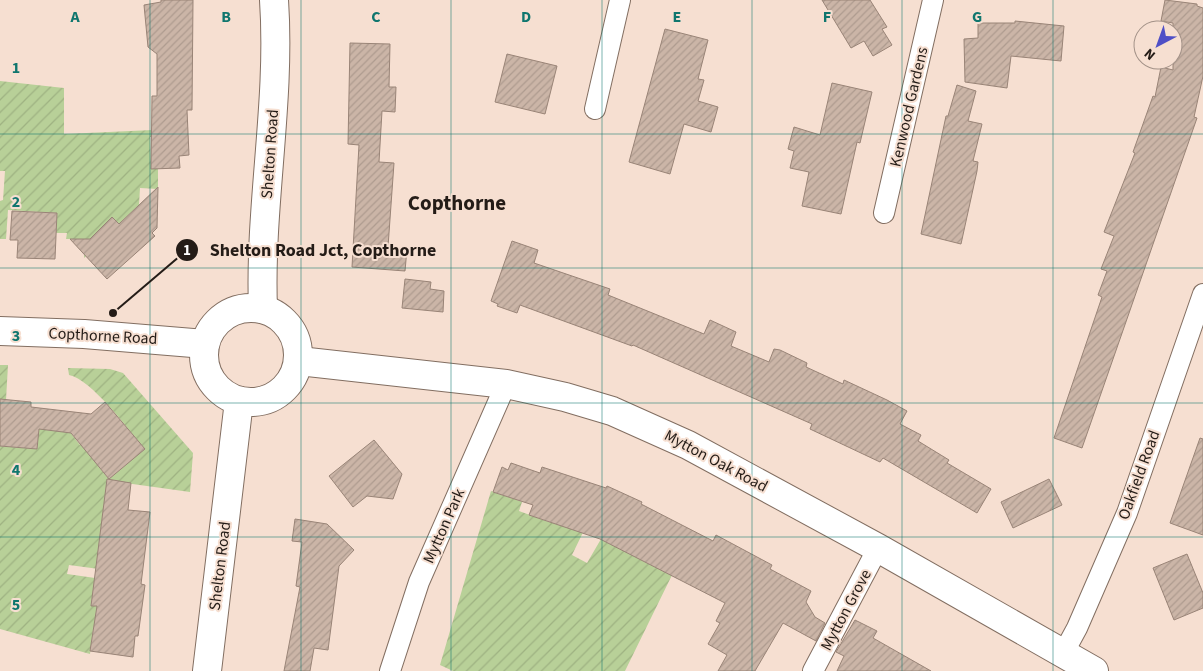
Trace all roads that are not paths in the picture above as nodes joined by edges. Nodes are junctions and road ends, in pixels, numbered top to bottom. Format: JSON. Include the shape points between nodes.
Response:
{"nodes":[{"id":1,"x":274,"y":0,"type":"edge"},
{"id":2,"x":620,"y":0,"type":"edge"},
{"id":3,"x":933,"y":0,"type":"edge"},
{"id":4,"x":594,"y":108,"type":"dead end"},
{"id":5,"x":884,"y":213,"type":"dead end"},
{"id":6,"x":1203,"y":294,"type":"edge"},
{"id":7,"x":263,"y":309,"type":"junction"},
{"id":8,"x":0,"y":331,"type":"edge"},
{"id":9,"x":205,"y":344,"type":"junction"},
{"id":10,"x":299,"y":361,"type":"junction"},
{"id":11,"x":506,"y":384,"type":"junction"},
{"id":12,"x":239,"y":401,"type":"junction"},
{"id":13,"x":878,"y":548,"type":"junction"},
{"id":14,"x":1064,"y":652,"type":"junction"},
{"id":15,"x":207,"y":671,"type":"edge"},
{"id":16,"x":390,"y":671,"type":"edge"},
{"id":17,"x":813,"y":671,"type":"edge"},
{"id":18,"x":1094,"y":671,"type":"edge"}],
"edges":[{"from":1,"to":7,"type":"main road","name":"Shelton Road","via":[[272,145],[261,264]]},
{"from":2,"to":4,"type":"street"},
{"from":3,"to":5,"type":"street","name":"Kenwood Gardens"},
{"from":6,"to":14,"type":"street","name":"Oakfield Road","via":[[1127,513]]},
{"from":7,"to":9,"type":"main road","via":[[248,307],[220,318],[210,330]]},
{"from":7,"to":10,"type":"main road","via":[[276,314],[290,328],[299,347]]},
{"from":8,"to":9,"type":"main road","name":"Copthorne Road"},
{"from":9,"to":12,"type":"main road","via":[[206,368],[211,379],[218,389]]},
{"from":10,"to":11,"type":"main road","name":"Mytton Oak Road"},
{"from":10,"to":12,"type":"main road","via":[[294,376],[278,394],[255,402]]},
{"from":11,"to":13,"type":"main road","name":"Mytton Oak Road","via":[[565,396],[650,426]]},
{"from":11,"to":16,"type":"street","name":"Mytton Park","via":[[419,582]]},
{"from":12,"to":15,"type":"main road","name":"Shelton Road"},
{"from":13,"to":14,"type":"main road","name":"Mytton Oak Road"},
{"from":13,"to":17,"type":"street","name":"Mytton Grove"},
{"from":14,"to":18,"type":"main road","name":"Mytton Oak Road"}]}
